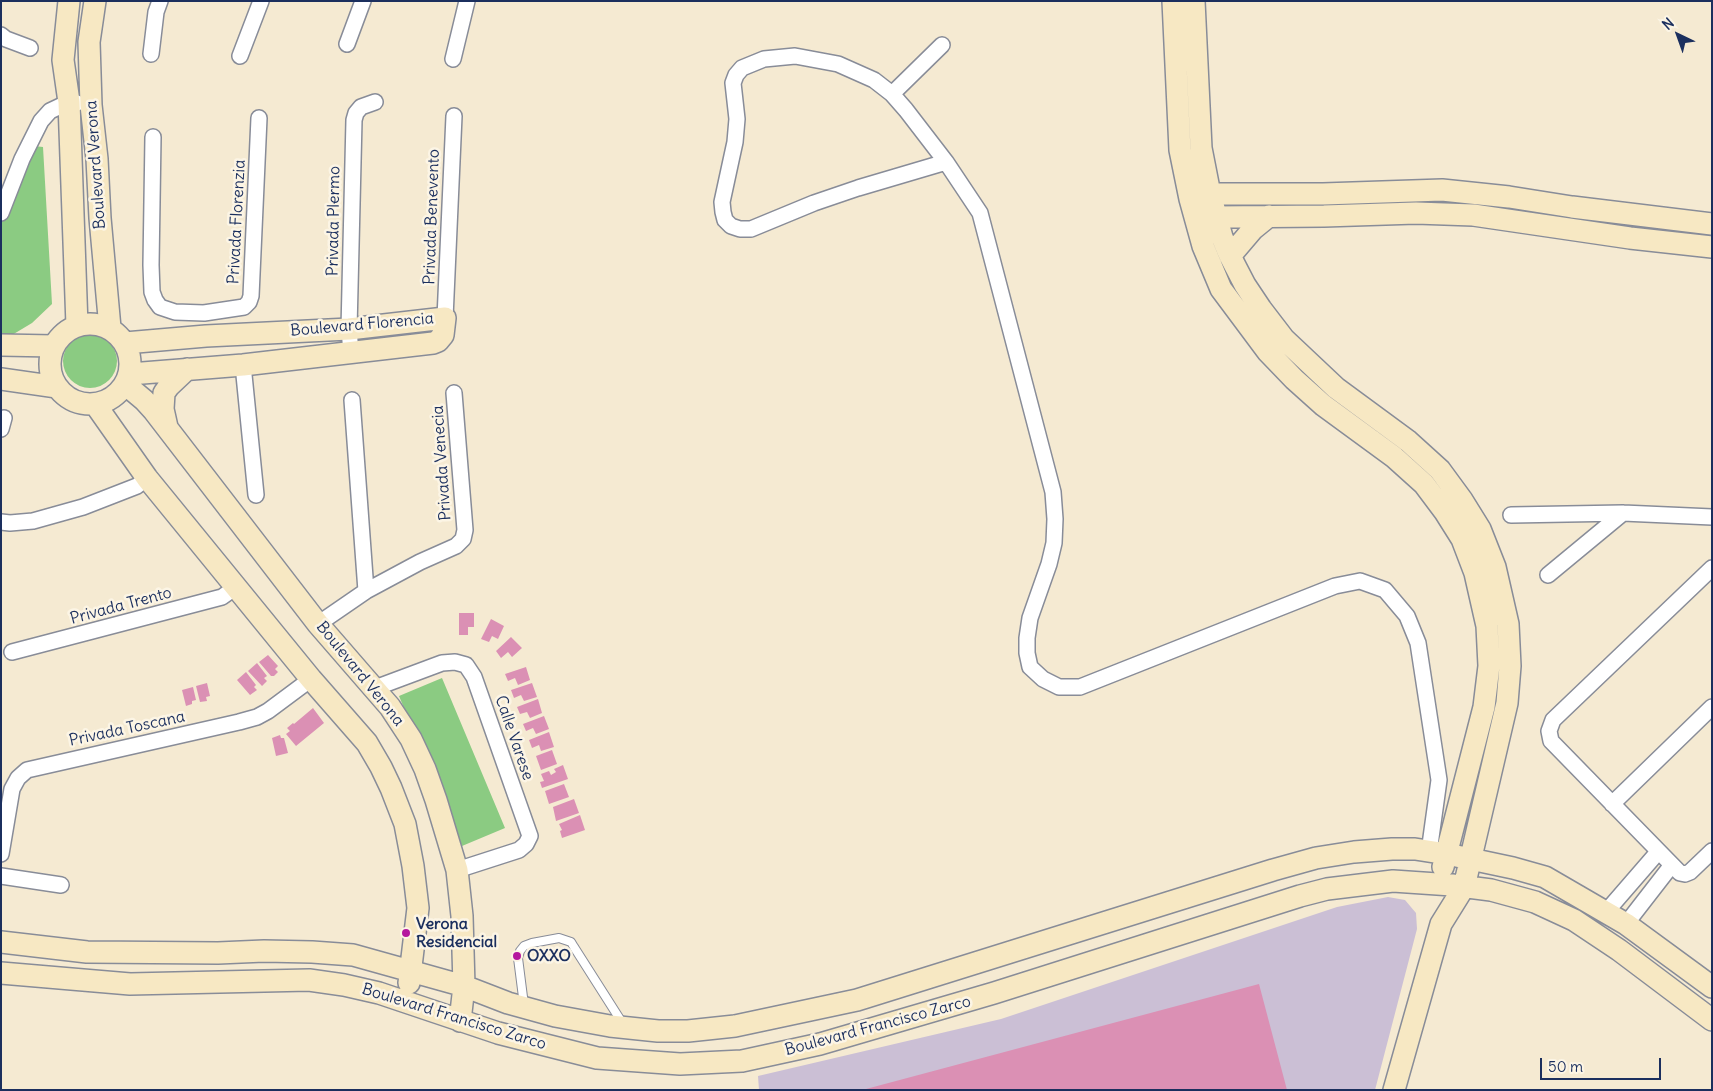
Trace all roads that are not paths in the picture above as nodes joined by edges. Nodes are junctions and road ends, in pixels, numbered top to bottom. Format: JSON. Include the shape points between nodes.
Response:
{"nodes":[{"id":1,"x":69,"y":1,"type":"edge"},
{"id":2,"x":95,"y":1,"type":"edge"},
{"id":3,"x":160,"y":1,"type":"edge"},
{"id":4,"x":261,"y":1,"type":"edge"},
{"id":5,"x":363,"y":1,"type":"edge"},
{"id":6,"x":467,"y":1,"type":"edge"},
{"id":7,"x":1173,"y":1,"type":"edge"},
{"id":8,"x":1194,"y":1,"type":"edge"},
{"id":9,"x":1,"y":35,"type":"edge"},
{"id":10,"x":347,"y":44,"type":"dead end"},
{"id":11,"x":942,"y":45,"type":"dead end"},
{"id":12,"x":30,"y":48,"type":"dead end"},
{"id":13,"x":151,"y":54,"type":"dead end"},
{"id":14,"x":240,"y":56,"type":"dead end"},
{"id":15,"x":453,"y":59,"type":"dead end"},
{"id":16,"x":892,"y":94,"type":"junction"},
{"id":17,"x":69,"y":102,"type":"junction"},
{"id":18,"x":375,"y":102,"type":"dead end"},
{"id":19,"x":91,"y":105,"type":"junction"},
{"id":20,"x":454,"y":116,"type":"dead end"},
{"id":21,"x":259,"y":118,"type":"dead end"},
{"id":22,"x":153,"y":137,"type":"dead end"},
{"id":23,"x":946,"y":162,"type":"junction"},
{"id":24,"x":1200,"y":197,"type":"junction"},
{"id":25,"x":1,"y":213,"type":"edge"},
{"id":26,"x":1269,"y":216,"type":"junction"},
{"id":27,"x":1206,"y":218,"type":"junction"},
{"id":28,"x":1712,"y":224,"type":"edge"},
{"id":29,"x":1712,"y":248,"type":"edge"},
{"id":30,"x":1230,"y":256,"type":"junction"},
{"id":31,"x":204,"y":313,"type":"junction"},
{"id":32,"x":445,"y":318,"type":"junction"},
{"id":33,"x":77,"y":326,"type":"junction"},
{"id":34,"x":110,"y":328,"type":"junction"},
{"id":35,"x":349,"y":328,"type":"junction"},
{"id":36,"x":206,"y":336,"type":"junction"},
{"id":37,"x":125,"y":343,"type":"junction"},
{"id":38,"x":1,"y":345,"type":"edge"},
{"id":39,"x":54,"y":346,"type":"junction"},
{"id":40,"x":351,"y":353,"type":"junction"},
{"id":41,"x":242,"y":365,"type":"junction"},
{"id":42,"x":187,"y":369,"type":"junction"},
{"id":43,"x":1,"y":379,"type":"edge"},
{"id":44,"x":128,"y":379,"type":"junction"},
{"id":45,"x":57,"y":387,"type":"junction"},
{"id":46,"x":454,"y":392,"type":"dead end"},
{"id":47,"x":352,"y":400,"type":"dead end"},
{"id":48,"x":95,"y":404,"type":"junction"},
{"id":49,"x":168,"y":430,"type":"junction"},
{"id":50,"x":147,"y":478,"type":"junction"},
{"id":51,"x":256,"y":495,"type":"dead end"},
{"id":52,"x":1623,"y":513,"type":"junction"},
{"id":53,"x":1511,"y":515,"type":"dead end"},
{"id":54,"x":1712,"y":517,"type":"edge"},
{"id":55,"x":1,"y":522,"type":"edge"},
{"id":56,"x":1712,"y":568,"type":"edge"},
{"id":57,"x":1548,"y":575,"type":"dead end"},
{"id":58,"x":236,"y":587,"type":"junction"},
{"id":59,"x":366,"y":591,"type":"junction"},
{"id":60,"x":318,"y":624,"type":"junction"},
{"id":61,"x":12,"y":652,"type":"dead end"},
{"id":62,"x":311,"y":679,"type":"junction"},
{"id":63,"x":374,"y":688,"type":"junction"},
{"id":64,"x":1712,"y":707,"type":"edge"},
{"id":65,"x":1612,"y":804,"type":"junction"},
{"id":66,"x":1712,"y":851,"type":"edge"},
{"id":67,"x":1658,"y":852,"type":"junction"},
{"id":68,"x":1438,"y":853,"type":"junction"},
{"id":69,"x":1,"y":854,"type":"edge"},
{"id":70,"x":1471,"y":859,"type":"junction"},
{"id":71,"x":1671,"y":866,"type":"junction"},
{"id":72,"x":457,"y":870,"type":"junction"},
{"id":73,"x":1,"y":876,"type":"edge"},
{"id":74,"x":61,"y":885,"type":"dead end"},
{"id":75,"x":1452,"y":885,"type":"junction"},
{"id":76,"x":1606,"y":912,"type":"junction"},
{"id":77,"x":1626,"y":924,"type":"junction"},
{"id":78,"x":1,"y":942,"type":"edge"},
{"id":79,"x":410,"y":971,"type":"junction"},
{"id":80,"x":1,"y":973,"type":"edge"},
{"id":81,"x":464,"y":986,"type":"junction"},
{"id":82,"x":1712,"y":987,"type":"edge"},
{"id":83,"x":406,"y":1003,"type":"junction"},
{"id":84,"x":524,"y":1008,"type":"junction"},
{"id":85,"x":1712,"y":1020,"type":"edge"},
{"id":86,"x":460,"y":1021,"type":"junction"},
{"id":87,"x":626,"y":1028,"type":"junction"},
{"id":88,"x":1394,"y":1090,"type":"edge"}],
"edges":[{"from":1,"to":17,"type":"street","name":"Boulevard Verona","via":[[63,60]]},
{"from":2,"to":19,"type":"street","name":"Boulevard Verona","via":[[89,42]]},
{"from":3,"to":13,"type":"street"},
{"from":4,"to":14,"type":"street"},
{"from":5,"to":10,"type":"street"},
{"from":6,"to":15,"type":"street"},
{"from":7,"to":24,"type":"street","via":[[1180,150]]},
{"from":8,"to":24,"type":"street"},
{"from":9,"to":12,"type":"street"},
{"from":11,"to":16,"type":"street"},
{"from":16,"to":23,"type":"street"},
{"from":16,"to":23,"type":"street","via":[[874,80],[838,64],[795,56],[764,59],[742,68],[733,83],[737,120],[722,202],[725,220],[731,226],[751,229],[858,188]]},
{"from":17,"to":19,"type":"street"},
{"from":17,"to":25,"type":"street","via":[[50,111],[41,121]]},
{"from":17,"to":33,"type":"street","name":"Boulevard Verona"},
{"from":18,"to":35,"type":"street","name":"Privada Plermo","via":[[360,107],[354,120]]},
{"from":19,"to":34,"type":"street","name":"Boulevard Verona"},
{"from":20,"to":32,"type":"street","name":"Privada Benevento"},
{"from":21,"to":31,"type":"street","name":"Privada Florenzia","via":[[251,296],[244,307]]},
{"from":22,"to":31,"type":"street","name":"Privada Florenzia","via":[[152,292],[160,308],[167,311]]},
{"from":23,"to":68,"type":"street","via":[[980,213],[1052,492],[1054,543],[1030,618],[1027,653],[1030,667],[1043,680],[1059,688],[1080,687],[1335,586],[1360,581],[1384,590],[1407,616],[1418,643],[1439,780]]},
{"from":24,"to":27,"type":"street"},
{"from":24,"to":28,"type":"street","via":[[1442,190]]},
{"from":26,"to":27,"type":"street"},
{"from":26,"to":29,"type":"street","via":[[1416,213],[1473,216]]},
{"from":26,"to":30,"type":"street"},
{"from":27,"to":30,"type":"street"},
{"from":27,"to":68,"type":"street","via":[[1204,246],[1222,289],[1268,352],[1323,404],[1394,457],[1424,484],[1462,538],[1472,564],[1487,626],[1489,666],[1482,715]]},
{"from":30,"to":70,"type":"street","via":[[1256,301],[1284,339],[1336,388],[1440,470],[1480,529],[1495,567],[1508,624],[1510,666],[1507,703]]},
{"from":31,"to":36,"type":"street"},
{"from":32,"to":35,"type":"street","name":"Boulevard Florencia"},
{"from":32,"to":40,"type":"street","name":"Boulevard Florencia","via":[[443,335],[433,343]]},
{"from":33,"to":34,"type":"street","via":[[99,324]]},
{"from":33,"to":39,"type":"street"},
{"from":34,"to":37,"type":"street"},
{"from":35,"to":36,"type":"street","name":"Boulevard Florencia"},
{"from":35,"to":40,"type":"street","name":"Privada Plermo"},
{"from":36,"to":37,"type":"street","name":"Boulevard Florencia"},
{"from":37,"to":44,"type":"street","via":[[131,362]]},
{"from":38,"to":39,"type":"street"},
{"from":39,"to":45,"type":"street","via":[[50,367]]},
{"from":40,"to":41,"type":"street","name":"Boulevard Florencia"},
{"from":41,"to":42,"type":"street","name":"Boulevard Florencia"},
{"from":41,"to":51,"type":"street"},
{"from":42,"to":44,"type":"street","name":"Boulevard Florencia"},
{"from":42,"to":49,"type":"street","via":[[164,393],[162,409]]},
{"from":43,"to":45,"type":"street"},
{"from":44,"to":48,"type":"street","via":[[118,394]]},
{"from":44,"to":49,"type":"street","name":"Boulevard Verona"},
{"from":45,"to":48,"type":"street","via":[[67,398],[81,404]]},
{"from":46,"to":59,"type":"street","name":"Privada Venecia","via":[[463,539],[456,546]]},
{"from":47,"to":59,"type":"street"},
{"from":48,"to":50,"type":"street"},
{"from":49,"to":60,"type":"street","name":"Boulevard Verona"},
{"from":50,"to":55,"type":"street","via":[[137,486],[83,508],[33,521]]},
{"from":50,"to":58,"type":"street"},
{"from":52,"to":53,"type":"street"},
{"from":52,"to":54,"type":"street"},
{"from":52,"to":57,"type":"street"},
{"from":56,"to":65,"type":"street","via":[[1553,720],[1549,732],[1551,741]]},
{"from":58,"to":61,"type":"street","name":"Privada Trento","via":[[222,597]]},
{"from":58,"to":62,"type":"street"},
{"from":59,"to":60,"type":"street","name":"Privada Venecia"},
{"from":60,"to":63,"type":"street","name":"Boulevard Verona"},
{"from":62,"to":69,"type":"street","name":"Privada Toscana","via":[[268,711],[239,722],[27,770],[12,790]]},
{"from":62,"to":79,"type":"street","via":[[367,743],[391,788],[405,824],[418,908]]},
{"from":63,"to":72,"type":"street","name":"Boulevard Verona","via":[[411,739],[425,769]]},
{"from":63,"to":72,"type":"street","name":"Calle Varese","via":[[442,663],[466,665],[474,677],[530,836],[519,850]]},
{"from":64,"to":65,"type":"street"},
{"from":65,"to":67,"type":"street"},
{"from":66,"to":71,"type":"street","via":[[1685,874]]},
{"from":67,"to":71,"type":"street"},
{"from":67,"to":76,"type":"street"},
{"from":68,"to":70,"type":"street","name":"Boulevard Francisco Zarco"},
{"from":68,"to":75,"type":"street"},
{"from":68,"to":87,"type":"street","name":"Boulevard Francisco Zarco","via":[[1392,849],[1316,858],[857,1000],[786,1016],[688,1031]]},
{"from":70,"to":75,"type":"street"},
{"from":70,"to":76,"type":"street","name":"Boulevard Francisco Zarco","via":[[1545,877]]},
{"from":71,"to":77,"type":"street"},
{"from":72,"to":81,"type":"street","name":"Boulevard Verona"},
{"from":73,"to":74,"type":"street"},
{"from":75,"to":85,"type":"street","name":"Boulevard Francisco Zarco","via":[[1491,890],[1535,902],[1574,920]]},
{"from":75,"to":86,"type":"street","name":"Boulevard Francisco Zarco","via":[[1393,881],[1300,896],[994,993],[820,1044],[742,1061],[680,1064],[598,1058]]},
{"from":75,"to":88,"type":"street"},
{"from":76,"to":77,"type":"street","name":"Boulevard Francisco Zarco"},
{"from":77,"to":82,"type":"street","name":"Boulevard Francisco Zarco"},
{"from":78,"to":79,"type":"street","name":"Boulevard Francisco Zarco","via":[[87,952],[312,952],[353,956]]},
{"from":79,"to":81,"type":"street","name":"Boulevard Francisco Zarco"},
{"from":79,"to":83,"type":"street"},
{"from":80,"to":83,"type":"street","name":"Boulevard Francisco Zarco","via":[[130,984],[309,980],[378,992]]},
{"from":81,"to":84,"type":"street","name":"Boulevard Francisco Zarco"},
{"from":81,"to":86,"type":"street","name":"Boulevard Verona"},
{"from":83,"to":86,"type":"street","name":"Boulevard Francisco Zarco"},
{"from":84,"to":87,"type":"street","name":"Boulevard Francisco Zarco"},
{"from":84,"to":87,"type":"lane","via":[[520,951],[532,943],[559,938],[570,942]]}]}
